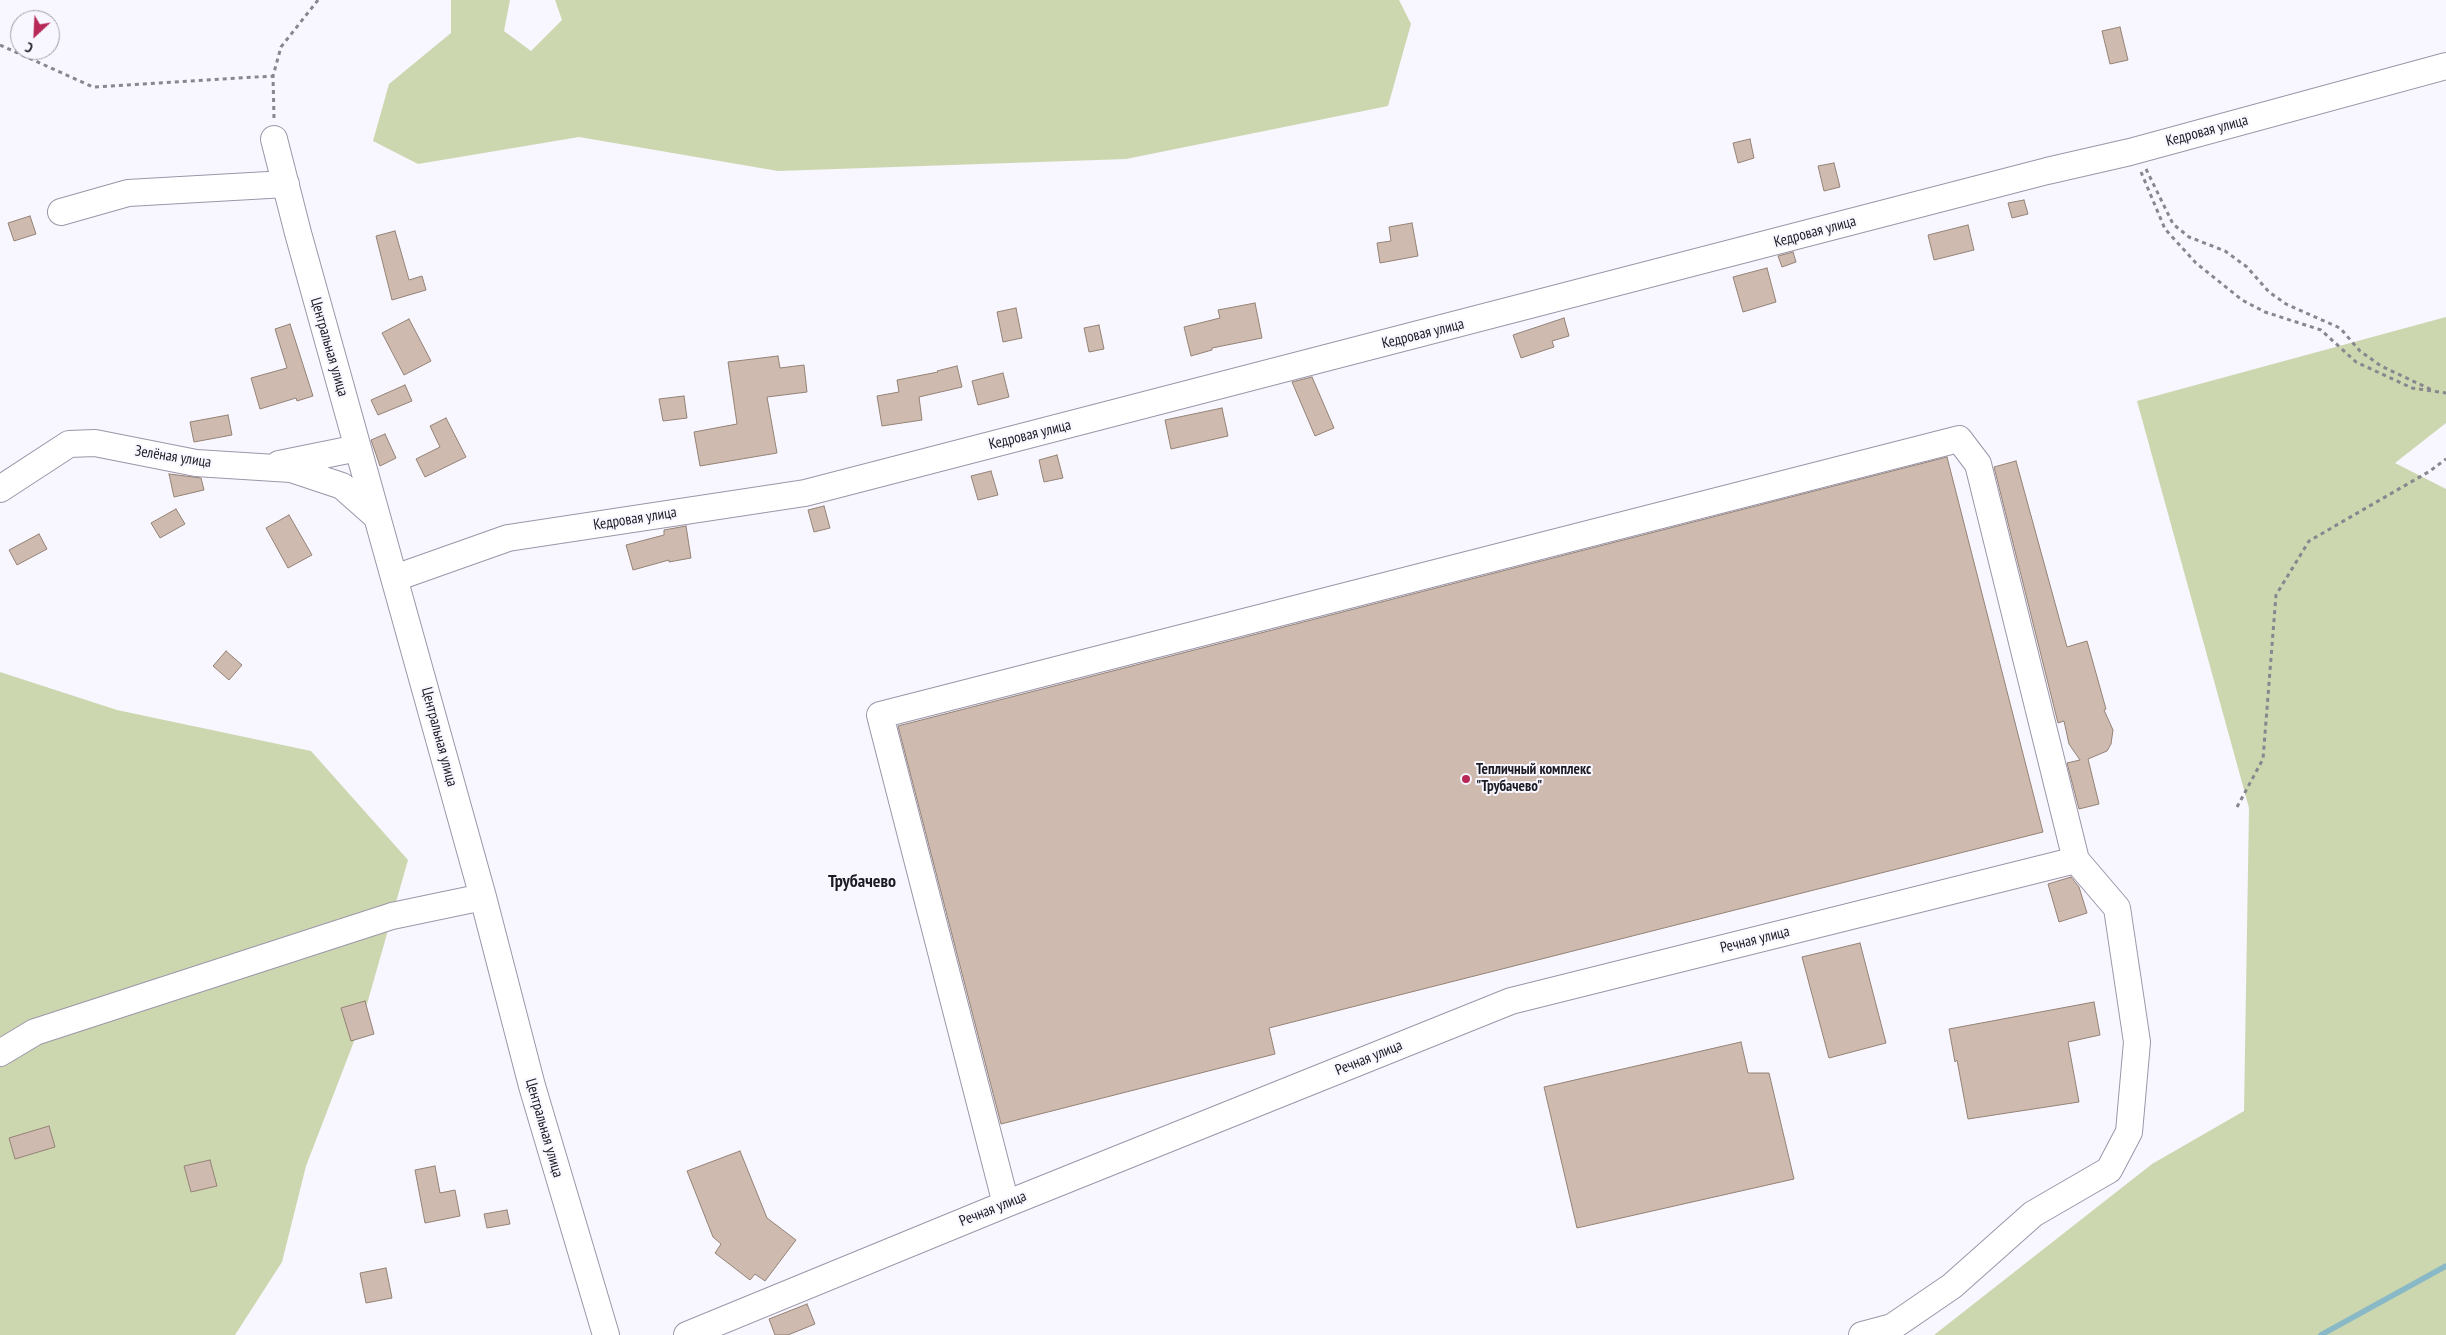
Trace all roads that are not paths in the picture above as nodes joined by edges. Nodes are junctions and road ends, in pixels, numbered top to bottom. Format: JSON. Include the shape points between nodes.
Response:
{"nodes":[{"id":1,"x":2446,"y":66,"type":"edge"},
{"id":2,"x":274,"y":139,"type":"road end"},
{"id":3,"x":286,"y":184,"type":"junction"},
{"id":4,"x":61,"y":212,"type":"dead end"},
{"id":5,"x":358,"y":448,"type":"junction"},
{"id":6,"x":269,"y":466,"type":"junction"},
{"id":7,"x":0,"y":489,"type":"edge"},
{"id":8,"x":376,"y":516,"type":"junction"},
{"id":9,"x":395,"y":578,"type":"junction"},
{"id":10,"x":2076,"y":860,"type":"junction"},
{"id":11,"x":483,"y":897,"type":"junction"},
{"id":12,"x":0,"y":1053,"type":"edge"},
{"id":13,"x":1006,"y":1204,"type":"junction"},
{"id":14,"x":606,"y":1335,"type":"edge"},
{"id":15,"x":687,"y":1335,"type":"edge"},
{"id":16,"x":1862,"y":1335,"type":"edge"}],
"edges":[{"from":1,"to":9,"type":"street","name":"Кедровая улица","via":[[2130,152],[805,493],[508,538]]},
{"from":2,"to":3,"type":"street","name":"Центральная улица"},
{"from":3,"to":4,"type":"street","via":[[128,192]]},
{"from":3,"to":5,"type":"street","name":"Центральная улица"},
{"from":5,"to":6,"type":"street"},
{"from":5,"to":8,"type":"street","name":"Центральная улица"},
{"from":6,"to":7,"type":"street","name":"Зелёная улица","via":[[196,463],[81,442],[58,450]]},
{"from":6,"to":8,"type":"street","name":"Зелёная улица","via":[[291,469],[342,486]]},
{"from":8,"to":9,"type":"street","name":"Центральная улица"},
{"from":9,"to":11,"type":"street","name":"Центральная улица"},
{"from":10,"to":13,"type":"street","name":"Речная улица","via":[[1511,1001]]},
{"from":10,"to":13,"type":"street","via":[[1978,464],[1959,439],[880,715]]},
{"from":10,"to":16,"type":"street","via":[[2117,908],[2137,1042],[2129,1132],[2109,1170],[2033,1214],[1952,1286],[1907,1317],[1892,1327]]},
{"from":11,"to":12,"type":"street","via":[[392,916],[330,936],[35,1032]]},
{"from":11,"to":14,"type":"street","name":"Центральная улица","via":[[532,1086]]},
{"from":13,"to":15,"type":"street","name":"Речная улица"}]}
